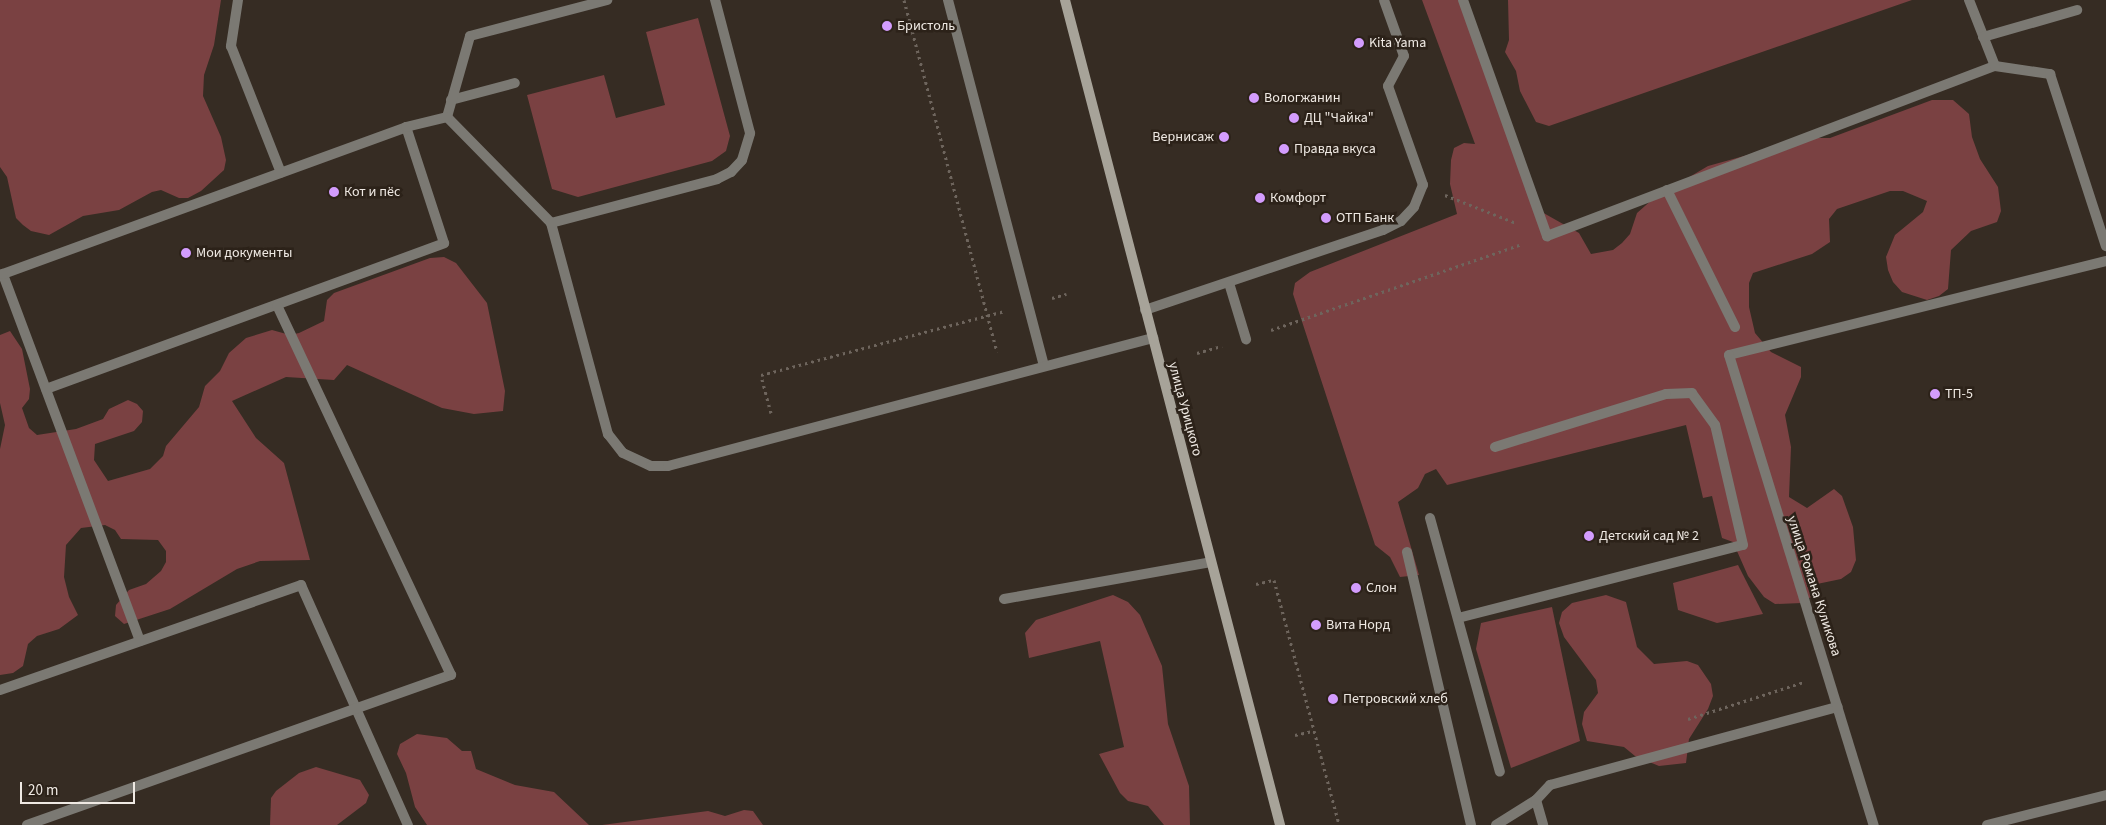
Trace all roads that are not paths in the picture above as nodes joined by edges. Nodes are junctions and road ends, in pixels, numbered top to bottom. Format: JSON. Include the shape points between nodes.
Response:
{"nodes":[{"id":1,"x":238,"y":0,"type":"edge"},
{"id":2,"x":607,"y":0,"type":"edge"},
{"id":3,"x":715,"y":0,"type":"edge"},
{"id":4,"x":948,"y":0,"type":"edge"},
{"id":5,"x":1065,"y":0,"type":"edge"},
{"id":6,"x":1384,"y":0,"type":"edge"},
{"id":7,"x":1463,"y":0,"type":"edge"},
{"id":8,"x":1969,"y":0,"type":"edge"},
{"id":9,"x":2077,"y":10,"type":"dead end"},
{"id":10,"x":1983,"y":37,"type":"junction"},
{"id":11,"x":1995,"y":66,"type":"junction"},
{"id":12,"x":515,"y":83,"type":"dead end"},
{"id":13,"x":451,"y":100,"type":"junction"},
{"id":14,"x":447,"y":117,"type":"junction"},
{"id":15,"x":406,"y":127,"type":"junction"},
{"id":16,"x":281,"y":173,"type":"junction"},
{"id":17,"x":1667,"y":190,"type":"junction"},
{"id":18,"x":552,"y":223,"type":"junction"},
{"id":19,"x":2106,"y":246,"type":"edge"},
{"id":20,"x":2106,"y":260,"type":"edge"},
{"id":21,"x":1230,"y":282,"type":"junction"},
{"id":22,"x":277,"y":306,"type":"junction"},
{"id":23,"x":1145,"y":310,"type":"junction"},
{"id":24,"x":1735,"y":327,"type":"dead end"},
{"id":25,"x":1153,"y":338,"type":"junction"},
{"id":26,"x":1246,"y":339,"type":"road end"},
{"id":27,"x":1044,"y":366,"type":"junction"},
{"id":28,"x":46,"y":389,"type":"junction"},
{"id":29,"x":1495,"y":447,"type":"dead end"},
{"id":30,"x":1430,"y":518,"type":"dead end"},
{"id":31,"x":1407,"y":552,"type":"dead end"},
{"id":32,"x":1211,"y":562,"type":"junction"},
{"id":33,"x":1004,"y":599,"type":"dead end"},
{"id":34,"x":1458,"y":618,"type":"junction"},
{"id":35,"x":140,"y":641,"type":"junction"},
{"id":36,"x":0,"y":690,"type":"edge"},
{"id":37,"x":1838,"y":707,"type":"junction"},
{"id":38,"x":356,"y":709,"type":"junction"},
{"id":39,"x":1500,"y":772,"type":"dead end"},
{"id":40,"x":2106,"y":795,"type":"edge"},
{"id":41,"x":1536,"y":800,"type":"junction"},
{"id":42,"x":27,"y":825,"type":"edge"},
{"id":43,"x":408,"y":825,"type":"edge"},
{"id":44,"x":1280,"y":825,"type":"edge"},
{"id":45,"x":1470,"y":825,"type":"edge"},
{"id":46,"x":1496,"y":825,"type":"edge"},
{"id":47,"x":1543,"y":825,"type":"edge"},
{"id":48,"x":1874,"y":825,"type":"edge"},
{"id":49,"x":1988,"y":825,"type":"edge"}],
"edges":[{"from":1,"to":16,"type":"street","via":[[230,46]]},
{"from":2,"to":13,"type":"street","via":[[470,36]]},
{"from":3,"to":18,"type":"street","via":[[750,133],[742,160],[731,172],[717,179]]},
{"from":4,"to":27,"type":"street"},
{"from":5,"to":23,"type":"main road","name":"улица Урицкого"},
{"from":6,"to":21,"type":"street","via":[[1404,56],[1388,86],[1423,185],[1414,207],[1401,221],[1383,230]]},
{"from":7,"to":17,"type":"street","via":[[1547,236]]},
{"from":8,"to":10,"type":"street"},
{"from":9,"to":10,"type":"street"},
{"from":10,"to":11,"type":"street"},
{"from":11,"to":17,"type":"street"},
{"from":11,"to":19,"type":"street","via":[[2050,74]]},
{"from":12,"to":13,"type":"street"},
{"from":13,"to":14,"type":"street"},
{"from":14,"to":15,"type":"street"},
{"from":14,"to":18,"type":"street"},
{"from":15,"to":16,"type":"street"},
{"from":15,"to":22,"type":"street","via":[[444,243]]},
{"from":16,"to":28,"type":"street","via":[[4,274]]},
{"from":17,"to":24,"type":"street"},
{"from":18,"to":27,"type":"street","via":[[608,434],[623,454],[650,466],[668,466]]},
{"from":20,"to":37,"type":"street","name":"улица Романа Куликова","via":[[1729,355]]},
{"from":21,"to":23,"type":"street"},
{"from":21,"to":26,"type":"street"},
{"from":22,"to":28,"type":"street"},
{"from":22,"to":38,"type":"street","via":[[451,675]]},
{"from":23,"to":25,"type":"main road","name":"улица Урицкого"},
{"from":25,"to":27,"type":"street"},
{"from":25,"to":32,"type":"main road","name":"улица Урицкого"},
{"from":28,"to":35,"type":"street"},
{"from":29,"to":34,"type":"street","via":[[1666,394],[1692,393],[1715,425],[1743,545]]},
{"from":30,"to":34,"type":"street"},
{"from":31,"to":45,"type":"street"},
{"from":32,"to":33,"type":"street"},
{"from":32,"to":44,"type":"main road","name":"улица Урицкого"},
{"from":34,"to":39,"type":"street"},
{"from":35,"to":36,"type":"street"},
{"from":35,"to":38,"type":"street","via":[[301,585]]},
{"from":37,"to":41,"type":"street","via":[[1550,785]]},
{"from":37,"to":48,"type":"street","name":"улица Романа Куликова"},
{"from":38,"to":42,"type":"street"},
{"from":38,"to":43,"type":"street"},
{"from":40,"to":49,"type":"street"},
{"from":41,"to":46,"type":"street"},
{"from":41,"to":47,"type":"street"}]}
